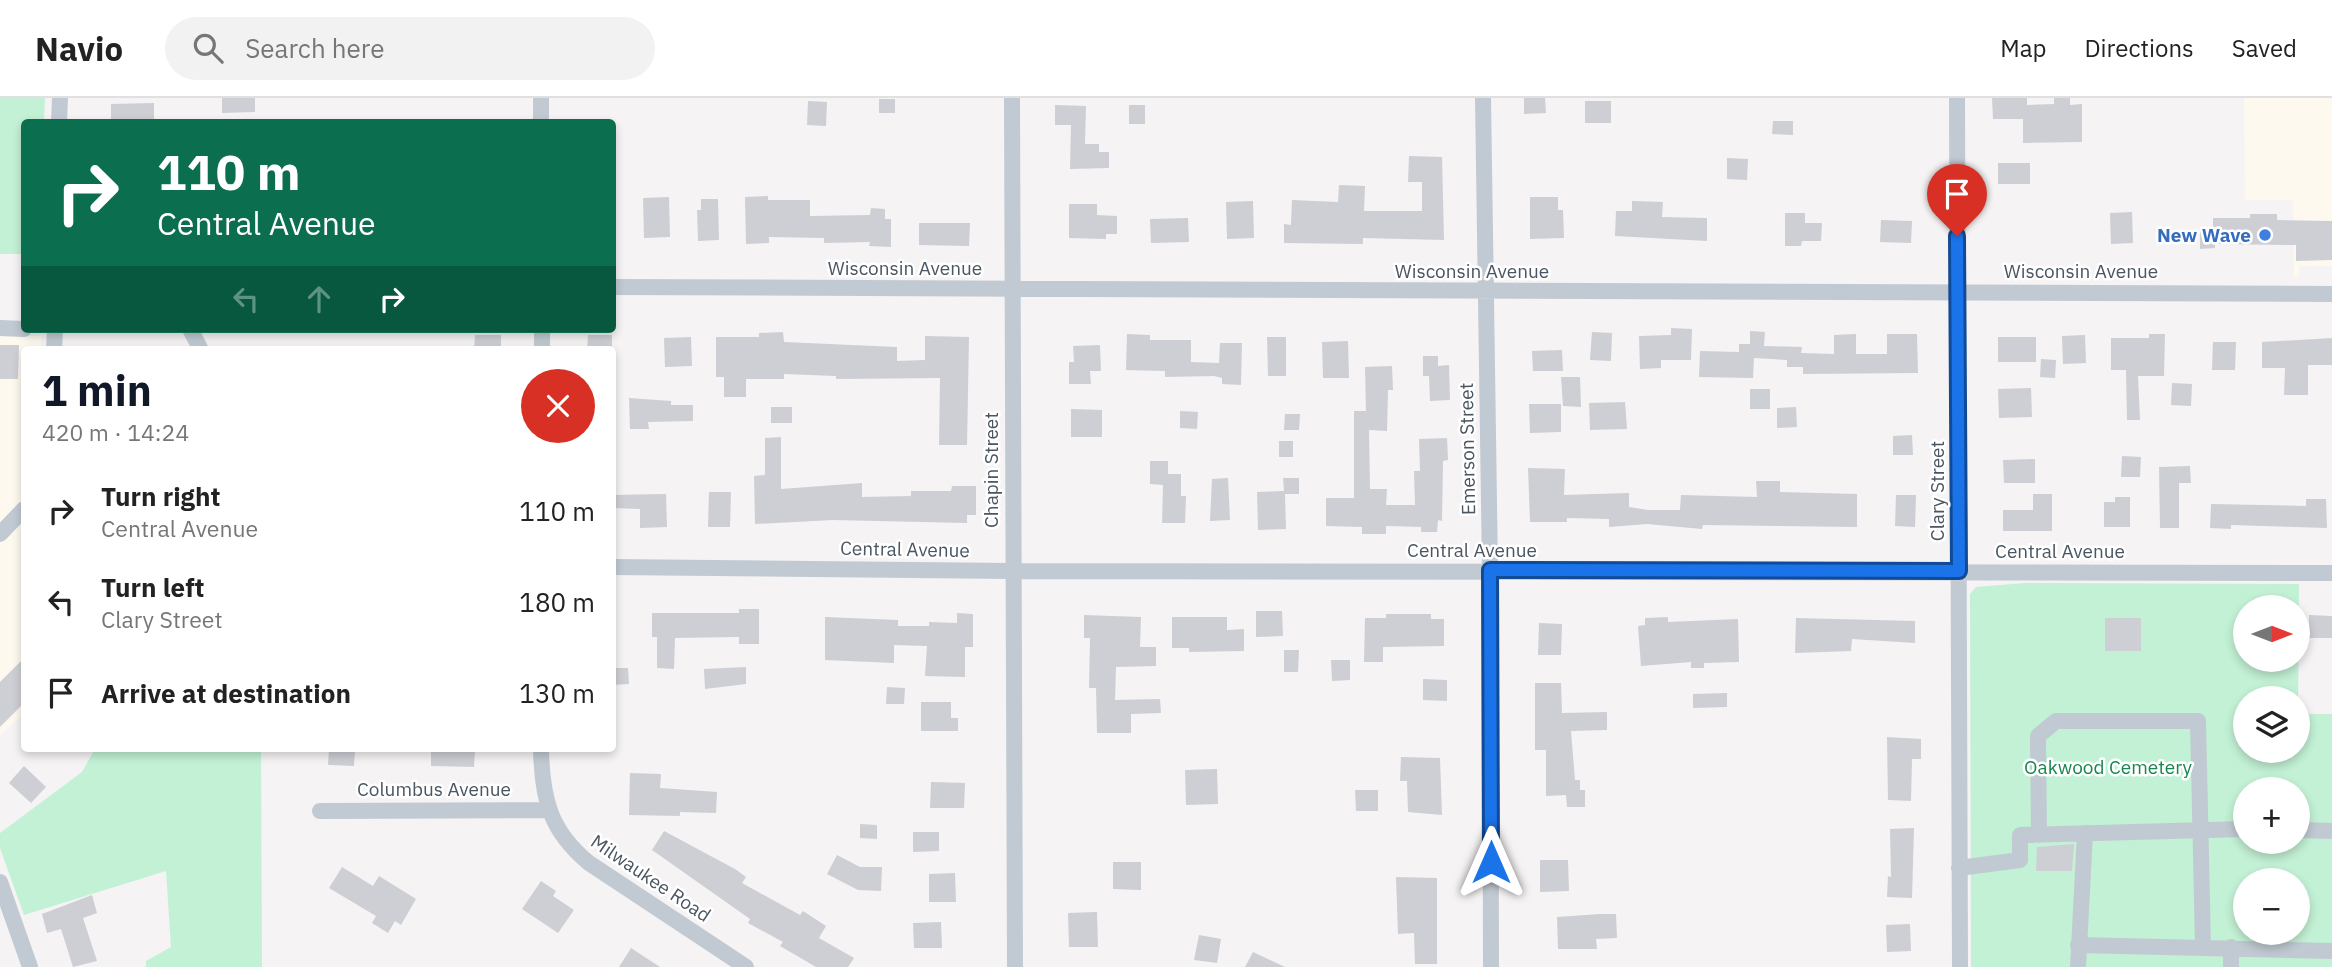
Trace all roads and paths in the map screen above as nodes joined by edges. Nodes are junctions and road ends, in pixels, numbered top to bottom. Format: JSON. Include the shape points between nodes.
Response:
{"nodes":[{"id":1,"x":60,"y":98,"type":"edge"},
{"id":2,"x":541,"y":98,"type":"edge"},
{"id":3,"x":1012,"y":98,"type":"edge"},
{"id":4,"x":1483,"y":98,"type":"edge"},
{"id":5,"x":1956,"y":98,"type":"edge"},
{"id":6,"x":59,"y":119,"type":"edge"},
{"id":7,"x":541,"y":119,"type":"edge"},
{"id":8,"x":616,"y":287,"type":"edge"},
{"id":9,"x":1011,"y":290,"type":"junction"},
{"id":10,"x":1485,"y":292,"type":"junction"},
{"id":11,"x":1957,"y":292,"type":"junction"},
{"id":12,"x":2332,"y":294,"type":"edge"},
{"id":13,"x":0,"y":328,"type":"edge"},
{"id":14,"x":21,"y":329,"type":"edge"},
{"id":15,"x":21,"y":512,"type":"edge"},
{"id":16,"x":0,"y":534,"type":"edge"},
{"id":17,"x":616,"y":567,"type":"edge"},
{"id":18,"x":1490,"y":570,"type":"junction"},
{"id":19,"x":1013,"y":571,"type":"junction"},
{"id":20,"x":1959,"y":571,"type":"junction"},
{"id":21,"x":2332,"y":573,"type":"edge"},
{"id":22,"x":541,"y":752,"type":"edge"},
{"id":23,"x":549,"y":810,"type":"junction"},
{"id":24,"x":320,"y":811,"type":"dead end"},
{"id":25,"x":2200,"y":829,"type":"junction"},
{"id":26,"x":2233,"y":830,"type":"edge"},
{"id":27,"x":2310,"y":830,"type":"edge"},
{"id":28,"x":2332,"y":831,"type":"edge"},
{"id":29,"x":2085,"y":833,"type":"junction"},
{"id":30,"x":2039,"y":835,"type":"junction"},
{"id":31,"x":1959,"y":868,"type":"junction"},
{"id":32,"x":0,"y":882,"type":"edge"},
{"id":33,"x":2078,"y":945,"type":"junction"},
{"id":34,"x":2203,"y":946,"type":"junction"},
{"id":35,"x":2231,"y":947,"type":"junction"},
{"id":36,"x":2332,"y":951,"type":"edge"},
{"id":37,"x":1020,"y":966,"type":"edge"},
{"id":38,"x":30,"y":967,"type":"edge"},
{"id":39,"x":746,"y":967,"type":"edge"},
{"id":40,"x":1491,"y":967,"type":"edge"},
{"id":41,"x":1960,"y":967,"type":"edge"},
{"id":42,"x":2078,"y":967,"type":"edge"},
{"id":43,"x":2231,"y":967,"type":"edge"}],
"edges":[{"from":1,"to":6,"type":"street"},
{"from":2,"to":7,"type":"street"},
{"from":3,"to":9,"type":"street","name":"Chapin Street"},
{"from":4,"to":10,"type":"street","name":"Emerson Street"},
{"from":5,"to":11,"type":"street","name":"Clary Street"},
{"from":8,"to":9,"type":"street","name":"Wisconsin Avenue"},
{"from":9,"to":10,"type":"street","name":"Wisconsin Avenue"},
{"from":9,"to":19,"type":"street","name":"Chapin Street"},
{"from":10,"to":11,"type":"street","name":"Wisconsin Avenue"},
{"from":10,"to":18,"type":"street","name":"Emerson Street"},
{"from":11,"to":12,"type":"street","name":"Wisconsin Avenue"},
{"from":11,"to":20,"type":"street","name":"Clary Street"},
{"from":13,"to":14,"type":"street"},
{"from":15,"to":16,"type":"street"},
{"from":17,"to":19,"type":"street","name":"Central Avenue"},
{"from":18,"to":19,"type":"street","name":"Central Avenue"},
{"from":18,"to":20,"type":"street","name":"Central Avenue"},
{"from":18,"to":40,"type":"street","name":"Emerson Street"},
{"from":19,"to":37,"type":"street","name":"Chapin Street"},
{"from":20,"to":21,"type":"street","name":"Central Avenue"},
{"from":20,"to":31,"type":"street","name":"Clary Street"},
{"from":22,"to":23,"type":"street"},
{"from":23,"to":24,"type":"street","name":"Columbus Avenue"},
{"from":23,"to":39,"type":"street","name":"Milwaukee Road","via":[[568,846],[589,863]]},
{"from":25,"to":26,"type":"street"},
{"from":25,"to":29,"type":"street"},
{"from":25,"to":30,"type":"street","via":[[2197,720],[2056,720],[2038,736]]},
{"from":25,"to":34,"type":"street"},
{"from":27,"to":28,"type":"street"},
{"from":29,"to":30,"type":"street"},
{"from":29,"to":33,"type":"street"},
{"from":30,"to":31,"type":"street","via":[[2020,835],[2020,860]]},
{"from":31,"to":41,"type":"street","name":"Clary Street"},
{"from":32,"to":38,"type":"street"},
{"from":33,"to":34,"type":"street"},
{"from":33,"to":42,"type":"street"},
{"from":34,"to":35,"type":"street"},
{"from":35,"to":36,"type":"street"},
{"from":35,"to":43,"type":"street"}]}
